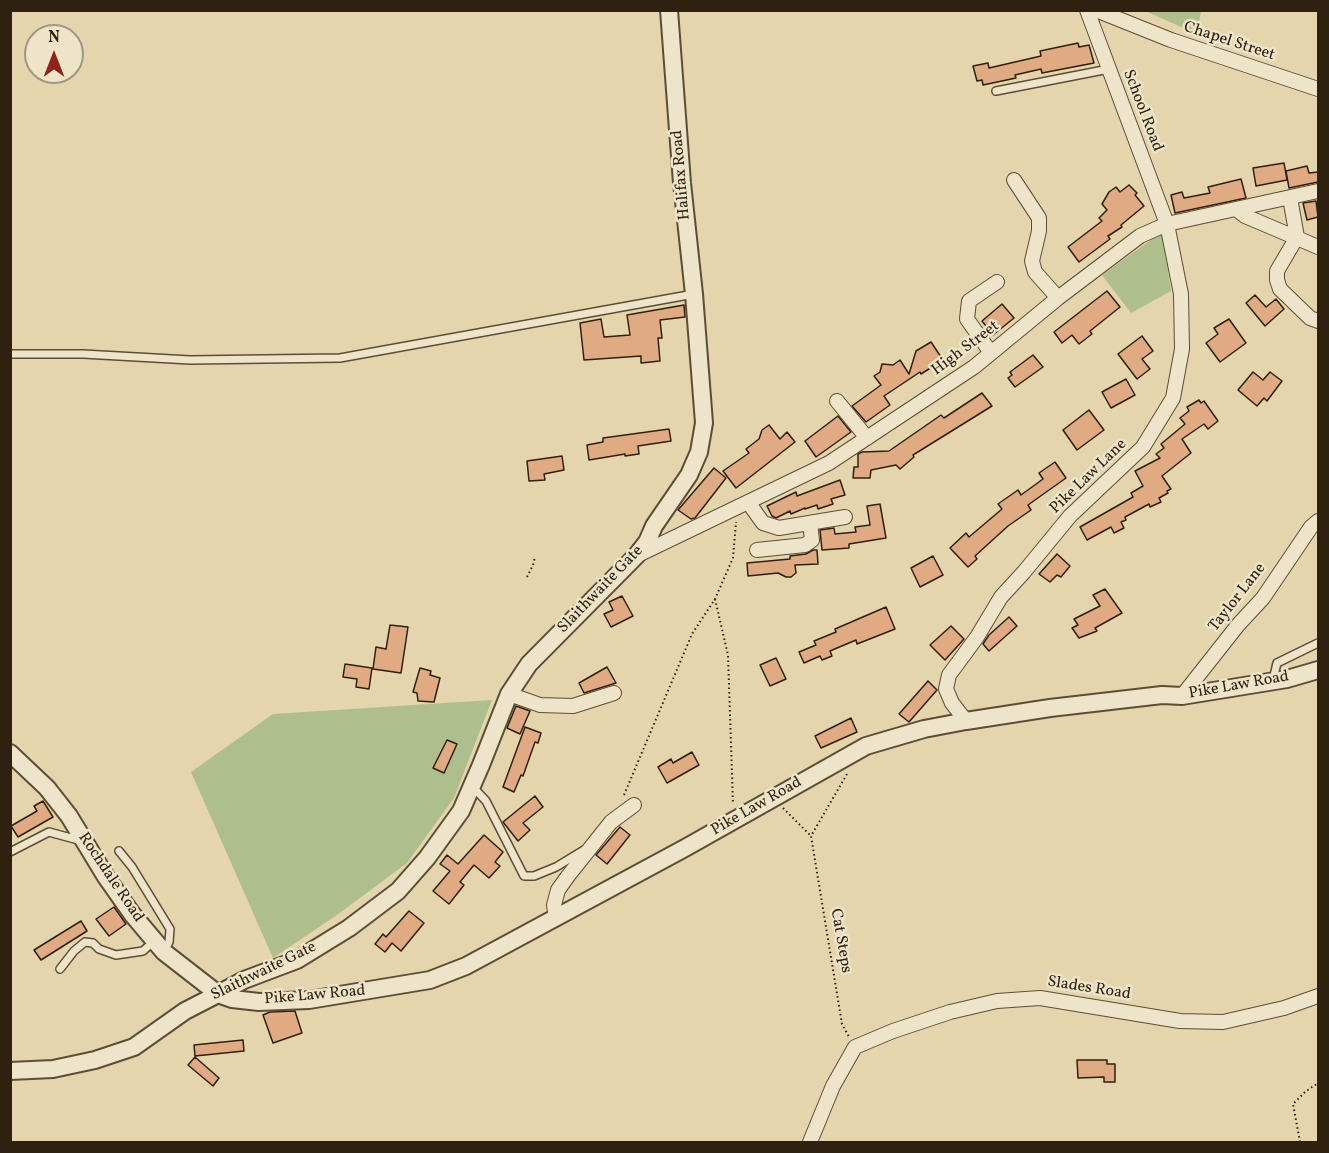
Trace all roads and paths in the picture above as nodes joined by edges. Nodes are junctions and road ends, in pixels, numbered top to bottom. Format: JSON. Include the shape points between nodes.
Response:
{"nodes":[{"id":1,"x":669,"y":10,"type":"edge"},
{"id":2,"x":1087,"y":10,"type":"edge"},
{"id":3,"x":1096,"y":10,"type":"edge"},
{"id":4,"x":1109,"y":69,"type":"junction"},
{"id":5,"x":1318,"y":89,"type":"edge"},
{"id":6,"x":996,"y":91,"type":"dead end"},
{"id":7,"x":1014,"y":180,"type":"dead end"},
{"id":8,"x":1318,"y":191,"type":"edge"},
{"id":9,"x":1290,"y":198,"type":"junction"},
{"id":10,"x":1236,"y":209,"type":"junction"},
{"id":11,"x":1167,"y":224,"type":"junction"},
{"id":12,"x":1298,"y":237,"type":"junction"},
{"id":13,"x":1318,"y":247,"type":"edge"},
{"id":14,"x":997,"y":282,"type":"dead end"},
{"id":15,"x":694,"y":294,"type":"junction"},
{"id":16,"x":1058,"y":298,"type":"junction"},
{"id":17,"x":1318,"y":321,"type":"edge"},
{"id":18,"x":697,"y":339,"type":"joint"},
{"id":19,"x":991,"y":353,"type":"junction"},
{"id":20,"x":10,"y":354,"type":"edge"},
{"id":21,"x":837,"y":401,"type":"dead end"},
{"id":22,"x":867,"y":438,"type":"junction"},
{"id":23,"x":742,"y":505,"type":"junction"},
{"id":24,"x":846,"y":517,"type":"dead end"},
{"id":25,"x":1318,"y":520,"type":"edge"},
{"id":26,"x":810,"y":523,"type":"junction"},
{"id":27,"x":757,"y":550,"type":"dead end"},
{"id":28,"x":636,"y":556,"type":"junction"},
{"id":29,"x":535,"y":557,"type":"dead end"},
{"id":30,"x":527,"y":577,"type":"dead end"},
{"id":31,"x":715,"y":599,"type":"junction"},
{"id":32,"x":1318,"y":643,"type":"edge"},
{"id":33,"x":1318,"y":670,"type":"edge"},
{"id":34,"x":1273,"y":681,"type":"junction"},
{"id":35,"x":614,"y":693,"type":"dead end"},
{"id":36,"x":509,"y":694,"type":"junction"},
{"id":37,"x":1182,"y":696,"type":"junction"},
{"id":38,"x":966,"y":721,"type":"junction"},
{"id":39,"x":866,"y":746,"type":"junction"},
{"id":40,"x":10,"y":753,"type":"edge"},
{"id":41,"x":472,"y":786,"type":"junction"},
{"id":42,"x":772,"y":797,"type":"junction"},
{"id":43,"x":634,"y":805,"type":"dead end"},
{"id":44,"x":734,"y":819,"type":"junction"},
{"id":45,"x":612,"y":822,"type":"junction"},
{"id":46,"x":811,"y":836,"type":"junction"},
{"id":47,"x":84,"y":842,"type":"junction"},
{"id":48,"x":592,"y":845,"type":"junction"},
{"id":49,"x":119,"y":851,"type":"dead end"},
{"id":50,"x":10,"y":852,"type":"edge"},
{"id":51,"x":556,"y":918,"type":"junction"},
{"id":52,"x":159,"y":947,"type":"junction"},
{"id":53,"x":60,"y":969,"type":"dead end"},
{"id":54,"x":218,"y":994,"type":"junction"},
{"id":55,"x":1318,"y":996,"type":"edge"},
{"id":56,"x":855,"y":1047,"type":"junction"},
{"id":57,"x":10,"y":1071,"type":"edge"},
{"id":58,"x":1318,"y":1083,"type":"edge"},
{"id":59,"x":810,"y":1143,"type":"edge"},
{"id":60,"x":1300,"y":1143,"type":"edge"}],
"edges":[{"from":1,"to":15,"type":"street","name":"Halifax Road"},
{"from":2,"to":4,"type":"street","name":"School Road"},
{"from":3,"to":5,"type":"street","name":"Chapel Street","via":[[1171,40]]},
{"from":4,"to":6,"type":"lane"},
{"from":4,"to":11,"type":"street","name":"School Road"},
{"from":7,"to":16,"type":"street","via":[[1039,218],[1032,261],[1035,272]]},
{"from":8,"to":9,"type":"street","name":"High Street"},
{"from":9,"to":10,"type":"street","name":"High Street"},
{"from":9,"to":12,"type":"street"},
{"from":10,"to":11,"type":"street","name":"High Street"},
{"from":10,"to":12,"type":"street"},
{"from":11,"to":16,"type":"street","name":"High Street","via":[[1140,236]]},
{"from":11,"to":38,"type":"street","name":"Pike Law Lane","via":[[1181,294],[1182,350],[1173,398],[1143,447],[1070,516],[1001,597],[949,675],[946,689]]},
{"from":12,"to":13,"type":"street"},
{"from":12,"to":17,"type":"street","via":[[1277,271],[1277,280],[1280,289]]},
{"from":14,"to":19,"type":"street","via":[[969,301],[967,319]]},
{"from":15,"to":18,"type":"street","name":"Halifax Road"},
{"from":15,"to":20,"type":"lane","via":[[340,358],[190,360]]},
{"from":16,"to":19,"type":"street","name":"High Street"},
{"from":18,"to":28,"type":"street","name":"Slaithwaite Gate","via":[[704,423],[699,452],[689,475]]},
{"from":19,"to":22,"type":"street","name":"High Street"},
{"from":21,"to":22,"type":"street"},
{"from":22,"to":23,"type":"street","name":"High Street","via":[[829,463]]},
{"from":23,"to":26,"type":"street","via":[[763,523],[779,528]]},
{"from":23,"to":28,"type":"street","name":"High Street"},
{"from":23,"to":31,"type":"path","via":[[733,558]]},
{"from":24,"to":26,"type":"street"},
{"from":25,"to":37,"type":"street","name":"Taylor Lane","via":[[1263,598]]},
{"from":26,"to":27,"type":"street","via":[[812,540],[805,545]]},
{"from":28,"to":36,"type":"street","name":"Slaithwaite Gate","via":[[529,664]]},
{"from":29,"to":30,"type":"path"},
{"from":31,"to":44,"type":"path","via":[[729,655]]},
{"from":31,"to":45,"type":"path","via":[[693,634]]},
{"from":32,"to":34,"type":"lane","via":[[1277,663]]},
{"from":33,"to":34,"type":"street","name":"Pike Law Road"},
{"from":34,"to":37,"type":"street","name":"Pike Law Road"},
{"from":35,"to":36,"type":"street","via":[[573,706],[540,705]]},
{"from":36,"to":41,"type":"street","name":"Slaithwaite Gate"},
{"from":37,"to":38,"type":"street","name":"Pike Law Road","via":[[1060,706]]},
{"from":38,"to":39,"type":"street","name":"Pike Law Road"},
{"from":39,"to":42,"type":"street","name":"Pike Law Road"},
{"from":39,"to":46,"type":"path"},
{"from":40,"to":47,"type":"street","name":"Rochdale Road","via":[[47,788]]},
{"from":41,"to":48,"type":"lane","via":[[486,801],[524,876],[555,867]]},
{"from":41,"to":54,"type":"street","name":"Slaithwaite Gate","via":[[461,811],[398,891],[297,960]]},
{"from":42,"to":44,"type":"street","name":"Pike Law Road"},
{"from":42,"to":46,"type":"path"},
{"from":43,"to":45,"type":"street"},
{"from":44,"to":51,"type":"street","name":"Pike Law Road"},
{"from":45,"to":48,"type":"street"},
{"from":46,"to":56,"type":"path","name":"Cat Steps","via":[[842,1024]]},
{"from":47,"to":50,"type":"lane","via":[[49,832]]},
{"from":47,"to":52,"type":"street","name":"Rochdale Road","via":[[132,915]]},
{"from":48,"to":51,"type":"street","via":[[558,890]]},
{"from":49,"to":52,"type":"lane","via":[[170,929],[170,942]]},
{"from":51,"to":54,"type":"street","name":"Pike Law Road","via":[[466,966],[430,980],[309,1000],[259,1002]]},
{"from":52,"to":53,"type":"lane","via":[[116,955],[85,942]]},
{"from":52,"to":54,"type":"street","name":"Rochdale Road"},
{"from":54,"to":57,"type":"street","name":"Slaithwaite Gate","via":[[185,1011],[134,1047],[53,1070]]},
{"from":55,"to":56,"type":"street","name":"Slades Road","via":[[1223,1022],[1180,1022],[1040,998],[997,1001],[950,1012]]},
{"from":56,"to":59,"type":"street","via":[[833,1086]]},
{"from":58,"to":60,"type":"path","via":[[1293,1104]]}]}
